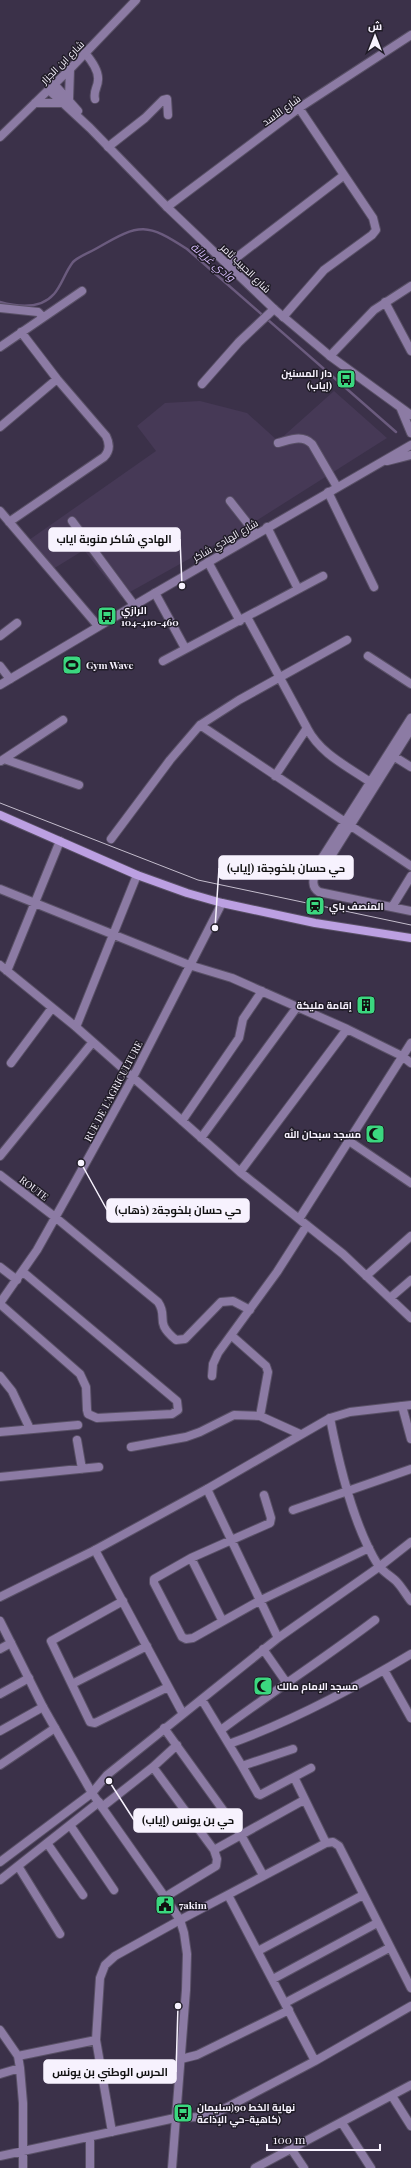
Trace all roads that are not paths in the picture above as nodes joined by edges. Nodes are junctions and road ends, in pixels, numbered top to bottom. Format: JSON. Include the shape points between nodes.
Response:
{"nodes":[{"id":1,"x":136,"y":0,"type":"edge"},
{"id":2,"x":411,"y":35,"type":"edge"},
{"id":3,"x":85,"y":53,"type":"junction"},
{"id":4,"x":70,"y":69,"type":"junction"},
{"id":5,"x":51,"y":87,"type":"junction"},
{"id":6,"x":95,"y":99,"type":"dead end"},
{"id":7,"x":66,"y":101,"type":"junction"},
{"id":8,"x":35,"y":103,"type":"junction"},
{"id":9,"x":299,"y":108,"type":"junction"},
{"id":10,"x":168,"y":115,"type":"dead end"},
{"id":11,"x":0,"y":137,"type":"edge"},
{"id":12,"x":108,"y":147,"type":"junction"},
{"id":13,"x":343,"y":176,"type":"junction"},
{"id":14,"x":167,"y":207,"type":"junction"},
{"id":15,"x":228,"y":264,"type":"junction"},
{"id":16,"x":411,"y":286,"type":"edge"},
{"id":17,"x":82,"y":291,"type":"dead end"},
{"id":18,"x":384,"y":302,"type":"junction"},
{"id":19,"x":0,"y":308,"type":"edge"},
{"id":20,"x":272,"y":310,"type":"junction"},
{"id":21,"x":43,"y":317,"type":"junction"},
{"id":22,"x":283,"y":317,"type":"junction"},
{"id":23,"x":21,"y":332,"type":"junction"},
{"id":24,"x":0,"y":347,"type":"edge"},
{"id":25,"x":411,"y":351,"type":"edge"},
{"id":26,"x":330,"y":356,"type":"junction"},
{"id":27,"x":58,"y":379,"type":"junction"},
{"id":28,"x":202,"y":384,"type":"dead end"},
{"id":29,"x":401,"y":408,"type":"junction"},
{"id":30,"x":411,"y":415,"type":"edge"},
{"id":31,"x":0,"y":427,"type":"edge"},
{"id":32,"x":411,"y":434,"type":"edge"},
{"id":33,"x":278,"y":443,"type":"dead end"},
{"id":34,"x":411,"y":445,"type":"edge"},
{"id":35,"x":411,"y":455,"type":"edge"},
{"id":36,"x":379,"y":463,"type":"junction"},
{"id":37,"x":338,"y":487,"type":"junction"},
{"id":38,"x":328,"y":492,"type":"junction"},
{"id":39,"x":230,"y":501,"type":"dead end"},
{"id":40,"x":0,"y":511,"type":"edge"},
{"id":41,"x":72,"y":521,"type":"dead end"},
{"id":42,"x":9,"y":522,"type":"junction"},
{"id":43,"x":267,"y":527,"type":"junction"},
{"id":44,"x":256,"y":534,"type":"junction"},
{"id":45,"x":208,"y":562,"type":"junction"},
{"id":46,"x":323,"y":576,"type":"dead end"},
{"id":47,"x":374,"y":587,"type":"dead end"},
{"id":48,"x":298,"y":589,"type":"junction"},
{"id":49,"x":155,"y":592,"type":"junction"},
{"id":50,"x":134,"y":605,"type":"junction"},
{"id":51,"x":244,"y":619,"type":"junction"},
{"id":52,"x":18,"y":623,"type":"dead end"},
{"id":53,"x":98,"y":626,"type":"junction"},
{"id":54,"x":0,"y":636,"type":"edge"},
{"id":55,"x":347,"y":640,"type":"dead end"},
{"id":56,"x":185,"y":648,"type":"junction"},
{"id":57,"x":368,"y":656,"type":"dead end"},
{"id":58,"x":163,"y":661,"type":"dead end"},
{"id":59,"x":0,"y":666,"type":"edge"},
{"id":60,"x":279,"y":678,"type":"junction"},
{"id":61,"x":10,"y":679,"type":"junction"},
{"id":62,"x":411,"y":684,"type":"edge"},
{"id":63,"x":0,"y":685,"type":"edge"},
{"id":64,"x":411,"y":718,"type":"edge"},
{"id":65,"x":63,"y":720,"type":"dead end"},
{"id":66,"x":200,"y":725,"type":"junction"},
{"id":67,"x":306,"y":728,"type":"junction"},
{"id":68,"x":411,"y":729,"type":"edge"},
{"id":69,"x":391,"y":755,"type":"junction"},
{"id":70,"x":2,"y":760,"type":"edge"},
{"id":71,"x":411,"y":767,"type":"edge"},
{"id":72,"x":275,"y":776,"type":"junction"},
{"id":73,"x":373,"y":784,"type":"junction"},
{"id":74,"x":79,"y":785,"type":"dead end"},
{"id":75,"x":0,"y":815,"type":"edge"},
{"id":76,"x":348,"y":824,"type":"junction"},
{"id":77,"x":111,"y":839,"type":"dead end"},
{"id":78,"x":60,"y":841,"type":"junction"},
{"id":79,"x":411,"y":866,"type":"edge"},
{"id":80,"x":137,"y":875,"type":"junction"},
{"id":81,"x":411,"y":876,"type":"edge"},
{"id":82,"x":0,"y":889,"type":"edge"},
{"id":83,"x":36,"y":903,"type":"junction"},
{"id":84,"x":222,"y":903,"type":"junction"},
{"id":85,"x":392,"y":907,"type":"junction"},
{"id":86,"x":411,"y":911,"type":"edge"},
{"id":87,"x":114,"y":935,"type":"junction"},
{"id":88,"x":411,"y":938,"type":"edge"},
{"id":89,"x":0,"y":965,"type":"edge"},
{"id":90,"x":189,"y":965,"type":"junction"},
{"id":91,"x":7,"y":971,"type":"junction"},
{"id":92,"x":262,"y":991,"type":"junction"},
{"id":93,"x":297,"y":1007,"type":"junction"},
{"id":94,"x":52,"y":1008,"type":"junction"},
{"id":95,"x":76,"y":1027,"type":"junction"},
{"id":96,"x":347,"y":1029,"type":"junction"},
{"id":97,"x":92,"y":1043,"type":"junction"},
{"id":98,"x":411,"y":1043,"type":"edge"},
{"id":99,"x":402,"y":1056,"type":"junction"},
{"id":100,"x":11,"y":1063,"type":"dead end"},
{"id":101,"x":411,"y":1063,"type":"edge"},
{"id":102,"x":132,"y":1079,"type":"junction"},
{"id":103,"x":182,"y":1121,"type":"junction"},
{"id":104,"x":201,"y":1138,"type":"junction"},
{"id":105,"x":349,"y":1141,"type":"junction"},
{"id":106,"x":0,"y":1156,"type":"edge"},
{"id":107,"x":240,"y":1172,"type":"junction"},
{"id":108,"x":0,"y":1175,"type":"edge"},
{"id":109,"x":411,"y":1183,"type":"edge"},
{"id":110,"x":55,"y":1217,"type":"junction"},
{"id":111,"x":299,"y":1219,"type":"junction"},
{"id":112,"x":307,"y":1225,"type":"junction"},
{"id":113,"x":411,"y":1236,"type":"edge"},
{"id":114,"x":0,"y":1267,"type":"edge"},
{"id":115,"x":23,"y":1272,"type":"junction"},
{"id":116,"x":366,"y":1276,"type":"junction"},
{"id":117,"x":17,"y":1280,"type":"junction"},
{"id":118,"x":411,"y":1280,"type":"edge"},
{"id":119,"x":390,"y":1298,"type":"junction"},
{"id":120,"x":0,"y":1304,"type":"edge"},
{"id":121,"x":250,"y":1310,"type":"junction"},
{"id":122,"x":411,"y":1318,"type":"edge"},
{"id":123,"x":232,"y":1336,"type":"junction"},
{"id":124,"x":0,"y":1376,"type":"edge"},
{"id":125,"x":212,"y":1376,"type":"dead end"},
{"id":126,"x":411,"y":1405,"type":"edge"},
{"id":127,"x":402,"y":1406,"type":"junction"},
{"id":128,"x":260,"y":1416,"type":"junction"},
{"id":129,"x":330,"y":1418,"type":"junction"},
{"id":130,"x":78,"y":1425,"type":"dead end"},
{"id":131,"x":30,"y":1429,"type":"junction"},
{"id":132,"x":0,"y":1432,"type":"edge"},
{"id":133,"x":300,"y":1434,"type":"junction"},
{"id":134,"x":411,"y":1439,"type":"edge"},
{"id":135,"x":77,"y":1440,"type":"dead end"},
{"id":136,"x":132,"y":1447,"type":"dead end"},
{"id":137,"x":99,"y":1467,"type":"dead end"},
{"id":138,"x":82,"y":1469,"type":"junction"},
{"id":139,"x":411,"y":1469,"type":"edge"},
{"id":140,"x":0,"y":1477,"type":"edge"},
{"id":141,"x":207,"y":1489,"type":"junction"},
{"id":142,"x":348,"y":1492,"type":"junction"},
{"id":143,"x":264,"y":1495,"type":"dead end"},
{"id":144,"x":293,"y":1510,"type":"dead end"},
{"id":145,"x":231,"y":1540,"type":"junction"},
{"id":146,"x":411,"y":1542,"type":"edge"},
{"id":147,"x":369,"y":1548,"type":"junction"},
{"id":148,"x":95,"y":1550,"type":"junction"},
{"id":149,"x":191,"y":1558,"type":"junction"},
{"id":150,"x":379,"y":1567,"type":"junction"},
{"id":151,"x":0,"y":1597,"type":"edge"},
{"id":152,"x":123,"y":1601,"type":"junction"},
{"id":153,"x":259,"y":1601,"type":"junction"},
{"id":154,"x":411,"y":1601,"type":"edge"},
{"id":155,"x":222,"y":1620,"type":"junction"},
{"id":156,"x":375,"y":1620,"type":"dead end"},
{"id":157,"x":0,"y":1621,"type":"edge"},
{"id":158,"x":278,"y":1638,"type":"junction"},
{"id":159,"x":11,"y":1643,"type":"junction"},
{"id":160,"x":147,"y":1646,"type":"junction"},
{"id":161,"x":0,"y":1649,"type":"edge"},
{"id":162,"x":263,"y":1649,"type":"junction"},
{"id":163,"x":411,"y":1654,"type":"edge"},
{"id":164,"x":384,"y":1670,"type":"junction"},
{"id":165,"x":29,"y":1678,"type":"junction"},
{"id":166,"x":286,"y":1682,"type":"junction"},
{"id":167,"x":72,"y":1684,"type":"junction"},
{"id":168,"x":168,"y":1687,"type":"junction"},
{"id":169,"x":0,"y":1694,"type":"edge"},
{"id":170,"x":202,"y":1700,"type":"junction"},
{"id":171,"x":43,"y":1707,"type":"junction"},
{"id":172,"x":184,"y":1714,"type":"junction"},
{"id":173,"x":411,"y":1718,"type":"edge"},
{"id":174,"x":55,"y":1728,"type":"junction"},
{"id":175,"x":164,"y":1728,"type":"junction"},
{"id":176,"x":221,"y":1730,"type":"junction"},
{"id":177,"x":0,"y":1731,"type":"edge"},
{"id":178,"x":229,"y":1744,"type":"junction"},
{"id":179,"x":177,"y":1745,"type":"junction"},
{"id":180,"x":293,"y":1749,"type":"dead end"},
{"id":181,"x":0,"y":1765,"type":"edge"},
{"id":182,"x":242,"y":1766,"type":"junction"},
{"id":183,"x":153,"y":1767,"type":"junction"},
{"id":184,"x":311,"y":1768,"type":"dead end"},
{"id":185,"x":294,"y":1777,"type":"junction"},
{"id":186,"x":92,"y":1793,"type":"junction"},
{"id":187,"x":304,"y":1800,"type":"junction"},
{"id":188,"x":101,"y":1804,"type":"junction"},
{"id":189,"x":70,"y":1825,"type":"junction"},
{"id":190,"x":241,"y":1835,"type":"junction"},
{"id":191,"x":47,"y":1843,"type":"junction"},
{"id":192,"x":326,"y":1843,"type":"junction"},
{"id":193,"x":214,"y":1850,"type":"junction"},
{"id":194,"x":0,"y":1862,"type":"edge"},
{"id":195,"x":18,"y":1866,"type":"junction"},
{"id":196,"x":263,"y":1875,"type":"junction"},
{"id":197,"x":0,"y":1880,"type":"edge"},
{"id":198,"x":114,"y":1890,"type":"dead end"},
{"id":199,"x":82,"y":1895,"type":"dead end"},
{"id":200,"x":228,"y":1895,"type":"junction"},
{"id":201,"x":363,"y":1895,"type":"junction"},
{"id":202,"x":165,"y":1897,"type":"junction"},
{"id":203,"x":180,"y":1920,"type":"junction"},
{"id":204,"x":377,"y":1923,"type":"junction"},
{"id":205,"x":60,"y":1934,"type":"dead end"},
{"id":206,"x":389,"y":1948,"type":"junction"},
{"id":207,"x":258,"y":1950,"type":"junction"},
{"id":208,"x":273,"y":1979,"type":"junction"},
{"id":209,"x":411,"y":1988,"type":"edge"},
{"id":210,"x":287,"y":2006,"type":"junction"},
{"id":211,"x":410,"y":2010,"type":"edge"},
{"id":212,"x":0,"y":2030,"type":"edge"},
{"id":213,"x":96,"y":2040,"type":"junction"},
{"id":214,"x":18,"y":2056,"type":"junction"},
{"id":215,"x":181,"y":2059,"type":"junction"},
{"id":216,"x":315,"y":2061,"type":"junction"},
{"id":217,"x":20,"y":2068,"type":"junction"},
{"id":218,"x":0,"y":2074,"type":"edge"},
{"id":219,"x":411,"y":2085,"type":"edge"},
{"id":220,"x":392,"y":2096,"type":"junction"},
{"id":221,"x":175,"y":2118,"type":"junction"},
{"id":222,"x":342,"y":2123,"type":"junction"},
{"id":223,"x":411,"y":2126,"type":"edge"},
{"id":224,"x":112,"y":2132,"type":"junction"},
{"id":225,"x":90,"y":2137,"type":"junction"},
{"id":226,"x":292,"y":2150,"type":"junction"},
{"id":227,"x":24,"y":2152,"type":"junction"},
{"id":228,"x":0,"y":2156,"type":"edge"},
{"id":229,"x":23,"y":2168,"type":"edge"},
{"id":230,"x":90,"y":2168,"type":"edge"},
{"id":231,"x":172,"y":2168,"type":"edge"},
{"id":232,"x":255,"y":2168,"type":"edge"},
{"id":233,"x":304,"y":2168,"type":"edge"},
{"id":234,"x":371,"y":2168,"type":"edge"}],
"edges":[{"from":1,"to":3,"type":"street","name":"شارع ابن الجزار"},
{"from":2,"to":9,"type":"street","name":"شارع الأسد"},
{"from":3,"to":4,"type":"street","name":"شارع ابن الجزار"},
{"from":3,"to":6,"type":"street","via":[[93,62],[98,80],[94,92]]},
{"from":4,"to":5,"type":"street","name":"شارع ابن الجزار"},
{"from":4,"to":7,"type":"street"},
{"from":5,"to":7,"type":"street","name":"شارع الحبيب ثامر"},
{"from":5,"to":8,"type":"street","name":"شارع ابن الجزار"},
{"from":7,"to":8,"type":"street"},
{"from":7,"to":12,"type":"street","name":"شارع الحبيب ثامر"},
{"from":8,"to":11,"type":"street","name":"شارع ابن الجزار"},
{"from":9,"to":13,"type":"street"},
{"from":9,"to":14,"type":"street","name":"شارع الأسد"},
{"from":10,"to":12,"type":"street","via":[[167,99]]},
{"from":12,"to":14,"type":"street","name":"شارع الحبيب ثامر"},
{"from":13,"to":15,"type":"street"},
{"from":13,"to":22,"type":"street","via":[[375,222],[376,230],[324,270]]},
{"from":14,"to":15,"type":"street","name":"شارع الحبيب ثامر"},
{"from":15,"to":20,"type":"street","name":"شارع الحبيب ثامر"},
{"from":16,"to":18,"type":"street"},
{"from":17,"to":21,"type":"street"},
{"from":18,"to":25,"type":"street"},
{"from":18,"to":26,"type":"street","via":[[364,319]]},
{"from":19,"to":21,"type":"street","via":[[38,312]]},
{"from":20,"to":22,"type":"street","name":"شارع الحبيب ثامر"},
{"from":20,"to":28,"type":"street"},
{"from":21,"to":23,"type":"street"},
{"from":22,"to":26,"type":"street","name":"شارع الحبيب ثامر"},
{"from":23,"to":24,"type":"street"},
{"from":23,"to":27,"type":"street"},
{"from":26,"to":29,"type":"street","name":"شارع الحبيب ثامر"},
{"from":27,"to":31,"type":"street"},
{"from":27,"to":42,"type":"street","via":[[106,436],[109,445],[107,454]]},
{"from":29,"to":30,"type":"street","name":"شارع الحبيب ثامر"},
{"from":29,"to":32,"type":"street"},
{"from":33,"to":37,"type":"street","via":[[299,438],[308,439]]},
{"from":34,"to":36,"type":"street","name":"شارع الهادي شاكر"},
{"from":35,"to":36,"type":"street","name":"شارع الهادي شاكر"},
{"from":36,"to":37,"type":"street","name":"شارع الهادي شاكر"},
{"from":37,"to":38,"type":"street","name":"شارع الهادي شاكر"},
{"from":38,"to":43,"type":"street","name":"شارع الهادي شاكر"},
{"from":38,"to":47,"type":"street"},
{"from":39,"to":44,"type":"street"},
{"from":40,"to":42,"type":"street"},
{"from":41,"to":50,"type":"street"},
{"from":42,"to":53,"type":"street"},
{"from":43,"to":44,"type":"street","name":"شارع الهادي شاكر"},
{"from":43,"to":48,"type":"street"},
{"from":44,"to":45,"type":"street","name":"شارع الهادي شاكر"},
{"from":45,"to":49,"type":"street","name":"شارع الهادي شاكر"},
{"from":45,"to":51,"type":"street"},
{"from":46,"to":48,"type":"street"},
{"from":48,"to":51,"type":"street"},
{"from":49,"to":50,"type":"street","name":"شارع الهادي شاكر"},
{"from":49,"to":56,"type":"street"},
{"from":50,"to":53,"type":"street","name":"شارع الهادي شاكر"},
{"from":51,"to":56,"type":"street"},
{"from":51,"to":60,"type":"street"},
{"from":52,"to":54,"type":"street"},
{"from":53,"to":61,"type":"street","name":"شارع الهادي شاكر"},
{"from":55,"to":60,"type":"street"},
{"from":56,"to":58,"type":"street"},
{"from":57,"to":62,"type":"street"},
{"from":59,"to":61,"type":"street"},
{"from":60,"to":66,"type":"street"},
{"from":60,"to":67,"type":"street"},
{"from":61,"to":63,"type":"street","name":"شارع الهادي شاكر"},
{"from":64,"to":69,"type":"street"},
{"from":65,"to":70,"type":"street"},
{"from":66,"to":72,"type":"street"},
{"from":66,"to":77,"type":"street","via":[[170,760]]},
{"from":67,"to":72,"type":"street"},
{"from":67,"to":73,"type":"street","via":[[324,751]]},
{"from":68,"to":69,"type":"street"},
{"from":69,"to":71,"type":"street"},
{"from":69,"to":73,"type":"street"},
{"from":70,"to":74,"type":"street"},
{"from":72,"to":76,"type":"street"},
{"from":73,"to":76,"type":"street"},
{"from":75,"to":78,"type":"main road"},
{"from":76,"to":79,"type":"street"},
{"from":76,"to":85,"type":"street","via":[[323,869],[314,877],[315,889],[319,892]]},
{"from":78,"to":80,"type":"main road"},
{"from":78,"to":83,"type":"street"},
{"from":80,"to":84,"type":"main road"},
{"from":80,"to":87,"type":"street"},
{"from":81,"to":85,"type":"street"},
{"from":82,"to":83,"type":"street"},
{"from":83,"to":87,"type":"street"},
{"from":83,"to":91,"type":"street"},
{"from":84,"to":88,"type":"main road","via":[[315,923]]},
{"from":84,"to":90,"type":"street","name":"RUE DE L'AGRICULTURE"},
{"from":85,"to":86,"type":"street"},
{"from":87,"to":90,"type":"street"},
{"from":87,"to":95,"type":"street"},
{"from":89,"to":91,"type":"street"},
{"from":90,"to":92,"type":"street","via":[[232,978]]},
{"from":90,"to":102,"type":"street","name":"RUE DE L'AGRICULTURE"},
{"from":91,"to":94,"type":"street"},
{"from":92,"to":93,"type":"street"},
{"from":92,"to":103,"type":"street","via":[[243,1019],[239,1038]]},
{"from":93,"to":96,"type":"street"},
{"from":93,"to":104,"type":"street"},
{"from":94,"to":95,"type":"street"},
{"from":94,"to":100,"type":"street"},
{"from":95,"to":97,"type":"street"},
{"from":96,"to":99,"type":"street"},
{"from":96,"to":107,"type":"street"},
{"from":97,"to":102,"type":"street"},
{"from":97,"to":106,"type":"street"},
{"from":98,"to":99,"type":"street"},
{"from":99,"to":101,"type":"street"},
{"from":99,"to":105,"type":"street"},
{"from":102,"to":103,"type":"street"},
{"from":102,"to":110,"type":"street","name":"RUE DE L'AGRICULTURE"},
{"from":103,"to":104,"type":"street"},
{"from":104,"to":107,"type":"street"},
{"from":105,"to":109,"type":"street"},
{"from":105,"to":111,"type":"street"},
{"from":107,"to":111,"type":"street"},
{"from":108,"to":110,"type":"street","name":"ROUTE"},
{"from":110,"to":115,"type":"street","name":"RUE DE L'AGRICULTURE"},
{"from":110,"to":121,"type":"street","name":"ROUTE","via":[[158,1302],[161,1306],[164,1328],[176,1340],[185,1339],[221,1302],[233,1301]]},
{"from":111,"to":112,"type":"street"},
{"from":112,"to":116,"type":"street"},
{"from":112,"to":121,"type":"street"},
{"from":113,"to":116,"type":"street"},
{"from":114,"to":117,"type":"street"},
{"from":115,"to":117,"type":"street","name":"RUE DE L'AGRICULTURE"},
{"from":115,"to":120,"type":"street","via":[[177,1401],[178,1410],[172,1414],[105,1418],[93,1416],[87,1410],[86,1387],[80,1374]]},
{"from":116,"to":119,"type":"street"},
{"from":117,"to":120,"type":"street","name":"RUE DE L'AGRICULTURE"},
{"from":118,"to":119,"type":"street"},
{"from":119,"to":122,"type":"street"},
{"from":121,"to":123,"type":"street"},
{"from":123,"to":125,"type":"street","via":[[216,1359]]},
{"from":123,"to":128,"type":"street","via":[[266,1366],[268,1372]]},
{"from":124,"to":131,"type":"street","via":[[12,1390]]},
{"from":126,"to":127,"type":"street"},
{"from":127,"to":129,"type":"street","via":[[350,1412]]},
{"from":127,"to":134,"type":"street"},
{"from":128,"to":133,"type":"street"},
{"from":128,"to":136,"type":"street","via":[[234,1415],[200,1432],[181,1438]]},
{"from":129,"to":133,"type":"street"},
{"from":129,"to":142,"type":"street"},
{"from":130,"to":131,"type":"street"},
{"from":131,"to":132,"type":"street"},
{"from":133,"to":141,"type":"street"},
{"from":135,"to":138,"type":"street"},
{"from":137,"to":138,"type":"street"},
{"from":138,"to":140,"type":"street"},
{"from":139,"to":142,"type":"street"},
{"from":141,"to":145,"type":"street"},
{"from":141,"to":148,"type":"street"},
{"from":142,"to":144,"type":"street"},
{"from":142,"to":147,"type":"street"},
{"from":143,"to":145,"type":"street","via":[[271,1518],[270,1523]]},
{"from":145,"to":149,"type":"street"},
{"from":145,"to":153,"type":"street"},
{"from":146,"to":150,"type":"street"},
{"from":147,"to":150,"type":"street"},
{"from":147,"to":153,"type":"street"},
{"from":148,"to":151,"type":"street"},
{"from":148,"to":152,"type":"street"},
{"from":149,"to":155,"type":"street"},
{"from":149,"to":155,"type":"street","via":[[156,1576],[154,1583],[182,1637],[193,1638]]},
{"from":150,"to":154,"type":"street","via":[[397,1582]]},
{"from":150,"to":158,"type":"street"},
{"from":152,"to":160,"type":"street"},
{"from":152,"to":167,"type":"street","via":[[51,1641]]},
{"from":153,"to":155,"type":"street"},
{"from":153,"to":158,"type":"street"},
{"from":156,"to":166,"type":"street","via":[[327,1656]]},
{"from":157,"to":159,"type":"street"},
{"from":158,"to":162,"type":"street"},
{"from":159,"to":161,"type":"street"},
{"from":159,"to":165,"type":"street"},
{"from":160,"to":167,"type":"street"},
{"from":160,"to":168,"type":"street"},
{"from":162,"to":166,"type":"street"},
{"from":162,"to":170,"type":"street"},
{"from":163,"to":164,"type":"street"},
{"from":164,"to":173,"type":"street"},
{"from":164,"to":178,"type":"street","via":[[272,1728]]},
{"from":165,"to":169,"type":"street"},
{"from":165,"to":171,"type":"street"},
{"from":166,"to":176,"type":"street"},
{"from":167,"to":168,"type":"street","via":[[92,1723]]},
{"from":168,"to":172,"type":"street"},
{"from":170,"to":172,"type":"street"},
{"from":170,"to":176,"type":"street"},
{"from":171,"to":174,"type":"street"},
{"from":171,"to":177,"type":"street"},
{"from":172,"to":175,"type":"street"},
{"from":174,"to":181,"type":"street"},
{"from":174,"to":186,"type":"street"},
{"from":175,"to":179,"type":"street"},
{"from":175,"to":186,"type":"street","via":[[107,1775]]},
{"from":176,"to":178,"type":"street"},
{"from":178,"to":182,"type":"street"},
{"from":179,"to":183,"type":"street"},
{"from":179,"to":190,"type":"street"},
{"from":180,"to":182,"type":"street"},
{"from":182,"to":185,"type":"street","via":[[260,1795]]},
{"from":183,"to":188,"type":"street"},
{"from":183,"to":193,"type":"street"},
{"from":184,"to":185,"type":"street"},
{"from":185,"to":187,"type":"street"},
{"from":186,"to":188,"type":"street"},
{"from":186,"to":194,"type":"street"},
{"from":187,"to":190,"type":"street"},
{"from":187,"to":192,"type":"street"},
{"from":188,"to":189,"type":"street"},
{"from":188,"to":202,"type":"street"},
{"from":189,"to":191,"type":"street"},
{"from":189,"to":198,"type":"street"},
{"from":190,"to":193,"type":"street"},
{"from":190,"to":196,"type":"street"},
{"from":191,"to":195,"type":"street"},
{"from":191,"to":199,"type":"street"},
{"from":192,"to":196,"type":"street"},
{"from":192,"to":201,"type":"street","via":[[333,1842],[339,1846]]},
{"from":193,"to":202,"type":"street","via":[[216,1866]]},
{"from":195,"to":197,"type":"street"},
{"from":195,"to":205,"type":"street"},
{"from":196,"to":200,"type":"street"},
{"from":200,"to":203,"type":"street"},
{"from":200,"to":207,"type":"street"},
{"from":201,"to":204,"type":"street"},
{"from":201,"to":207,"type":"street"},
{"from":202,"to":203,"type":"street"},
{"from":203,"to":213,"type":"street","via":[[115,1956],[105,1965],[100,1978]]},
{"from":203,"to":215,"type":"street","via":[[187,1954]]},
{"from":204,"to":206,"type":"street"},
{"from":204,"to":208,"type":"street"},
{"from":206,"to":209,"type":"street"},
{"from":206,"to":210,"type":"street"},
{"from":207,"to":208,"type":"street"},
{"from":208,"to":210,"type":"street"},
{"from":210,"to":215,"type":"street","via":[[197,2055]]},
{"from":210,"to":216,"type":"street"},
{"from":211,"to":216,"type":"street"},
{"from":212,"to":214,"type":"street"},
{"from":213,"to":214,"type":"street"},
{"from":213,"to":224,"type":"street"},
{"from":214,"to":217,"type":"street"},
{"from":215,"to":221,"type":"street"},
{"from":216,"to":221,"type":"street","via":[[218,2112],[198,2117]]},
{"from":217,"to":218,"type":"street"},
{"from":217,"to":227,"type":"street"},
{"from":219,"to":220,"type":"street"},
{"from":220,"to":222,"type":"street"},
{"from":220,"to":223,"type":"street"},
{"from":221,"to":224,"type":"street"},
{"from":221,"to":231,"type":"street"},
{"from":222,"to":226,"type":"street"},
{"from":222,"to":234,"type":"street"},
{"from":224,"to":225,"type":"street"},
{"from":225,"to":227,"type":"street"},
{"from":225,"to":230,"type":"street"},
{"from":226,"to":232,"type":"street"},
{"from":226,"to":233,"type":"street"},
{"from":227,"to":228,"type":"street"},
{"from":227,"to":229,"type":"street"}]}
